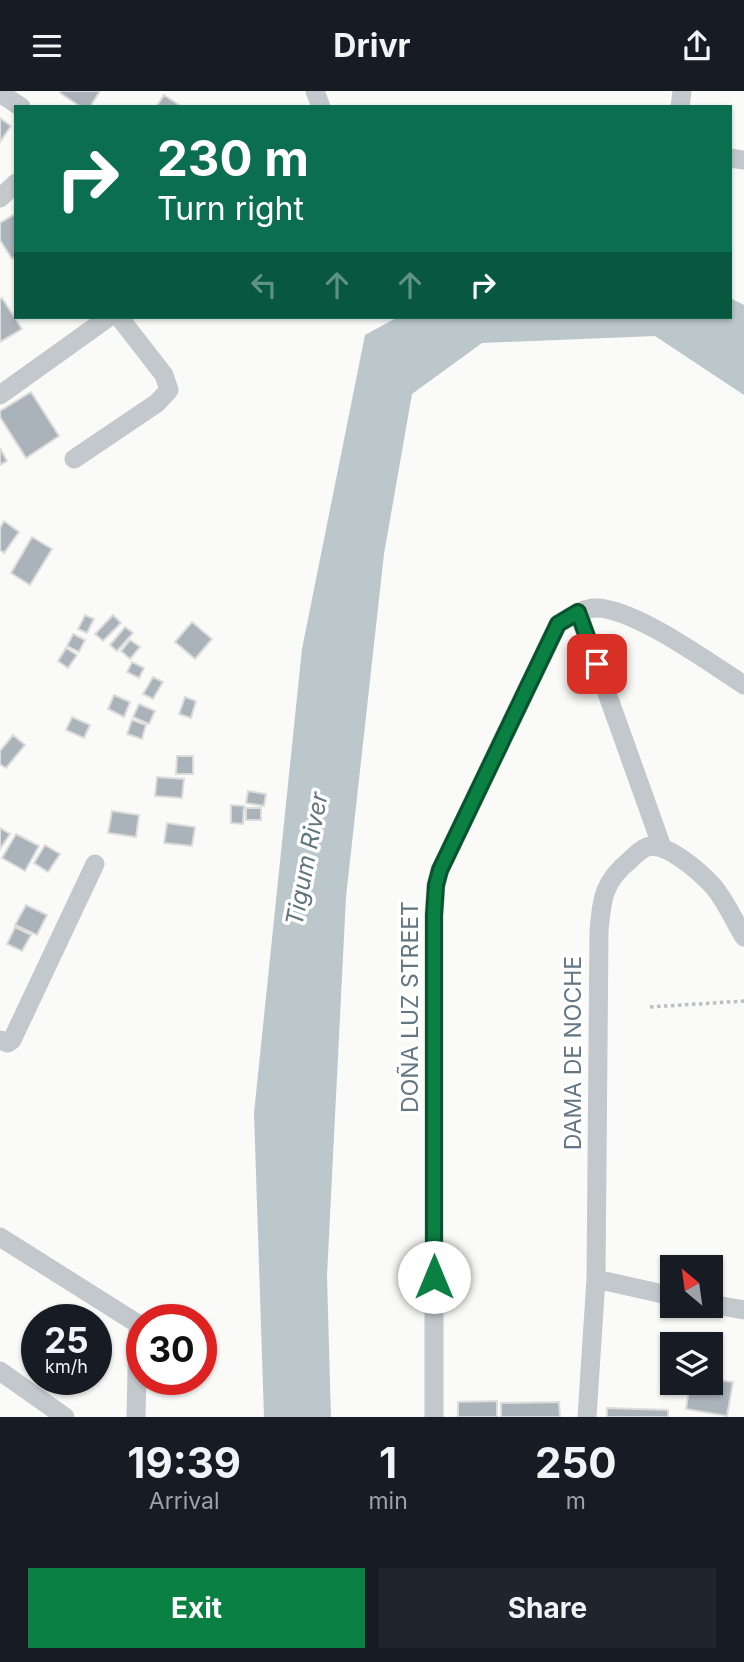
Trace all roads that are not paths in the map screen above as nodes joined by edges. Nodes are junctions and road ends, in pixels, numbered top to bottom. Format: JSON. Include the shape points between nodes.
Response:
{"nodes":[{"id":1,"x":0,"y":93,"type":"edge"},
{"id":2,"x":18,"y":105,"type":"edge"},
{"id":3,"x":14,"y":185,"type":"edge"},
{"id":4,"x":0,"y":198,"type":"edge"},
{"id":5,"x":106,"y":319,"type":"edge"},
{"id":6,"x":121,"y":319,"type":"edge"},
{"id":7,"x":0,"y":395,"type":"edge"},
{"id":8,"x":74,"y":459,"type":"dead end"},
{"id":9,"x":578,"y":612,"type":"junction"},
{"id":10,"x":744,"y":685,"type":"edge"},
{"id":11,"x":662,"y":847,"type":"junction"},
{"id":12,"x":95,"y":864,"type":"dead end"},
{"id":13,"x":744,"y":937,"type":"edge"},
{"id":14,"x":0,"y":1040,"type":"edge"},
{"id":15,"x":0,"y":1237,"type":"edge"},
{"id":16,"x":596,"y":1279,"type":"junction"},
{"id":17,"x":660,"y":1293,"type":"edge"},
{"id":18,"x":723,"y":1306,"type":"edge"},
{"id":19,"x":744,"y":1310,"type":"edge"},
{"id":20,"x":0,"y":1371,"type":"edge"},
{"id":21,"x":65,"y":1417,"type":"edge"},
{"id":22,"x":136,"y":1417,"type":"edge"},
{"id":23,"x":434,"y":1417,"type":"edge"},
{"id":24,"x":587,"y":1417,"type":"edge"}],
"edges":[{"from":1,"to":2,"type":"street"},
{"from":3,"to":4,"type":"street"},
{"from":5,"to":7,"type":"street"},
{"from":6,"to":8,"type":"street","via":[[164,375],[169,390]]},
{"from":9,"to":10,"type":"street","via":[[612,610],[642,622]]},
{"from":9,"to":11,"type":"street"},
{"from":9,"to":23,"type":"street","name":"DOÑA LUZ STREET","via":[[558,624],[550,638],[436,885]]},
{"from":11,"to":13,"type":"street","via":[[712,885]]},
{"from":11,"to":16,"type":"street","name":"DAMA DE NOCHE","via":[[646,847],[615,873],[603,894]]},
{"from":12,"to":14,"type":"street","via":[[12,1040]]},
{"from":15,"to":22,"type":"street","via":[[138,1324]]},
{"from":16,"to":17,"type":"street"},
{"from":16,"to":24,"type":"street","name":"DAMA DE NOCHE"},
{"from":18,"to":19,"type":"street"},
{"from":20,"to":21,"type":"street"}]}
